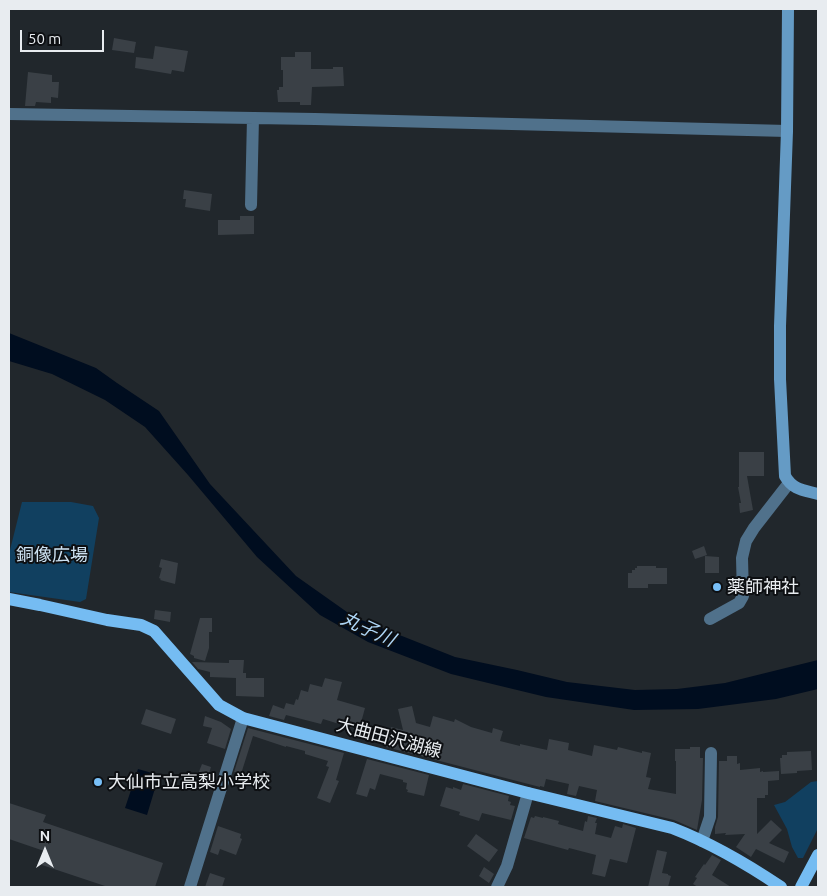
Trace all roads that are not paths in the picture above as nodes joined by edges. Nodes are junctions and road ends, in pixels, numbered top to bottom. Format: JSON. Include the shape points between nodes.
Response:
{"nodes":[{"id":1,"x":788,"y":9,"type":"edge"},
{"id":2,"x":9,"y":114,"type":"edge"},
{"id":3,"x":254,"y":118,"type":"junction"},
{"id":4,"x":787,"y":131,"type":"junction"},
{"id":5,"x":251,"y":205,"type":"dead end"},
{"id":6,"x":789,"y":483,"type":"junction"},
{"id":7,"x":818,"y":494,"type":"edge"},
{"id":8,"x":9,"y":599,"type":"edge"},
{"id":9,"x":710,"y":619,"type":"dead end"},
{"id":10,"x":242,"y":718,"type":"junction"},
{"id":11,"x":711,"y":753,"type":"dead end"},
{"id":12,"x":528,"y":793,"type":"junction"},
{"id":13,"x":702,"y":841,"type":"junction"},
{"id":14,"x":818,"y":855,"type":"edge"},
{"id":15,"x":190,"y":887,"type":"edge"},
{"id":16,"x":497,"y":887,"type":"edge"},
{"id":17,"x":781,"y":887,"type":"edge"},
{"id":18,"x":801,"y":887,"type":"edge"}],
"edges":[{"from":1,"to":4,"type":"street"},
{"from":2,"to":3,"type":"street"},
{"from":3,"to":4,"type":"street"},
{"from":3,"to":5,"type":"street"},
{"from":4,"to":6,"type":"street","via":[[780,379],[785,476]]},
{"from":6,"to":7,"type":"street"},
{"from":6,"to":9,"type":"street","via":[[746,540],[742,558],[743,596],[739,603]]},
{"from":8,"to":10,"type":"main road","name":"大曲田沢湖線","via":[[141,624],[154,631],[219,705]]},
{"from":10,"to":12,"type":"main road","name":"大曲田沢湖線"},
{"from":10,"to":15,"type":"street"},
{"from":11,"to":13,"type":"street","via":[[710,816]]},
{"from":12,"to":13,"type":"main road","name":"大曲田沢湖線","via":[[672,828]]},
{"from":12,"to":16,"type":"street","via":[[508,866]]},
{"from":13,"to":17,"type":"main road","name":"大曲田沢湖線"},
{"from":14,"to":18,"type":"main road"}]}
